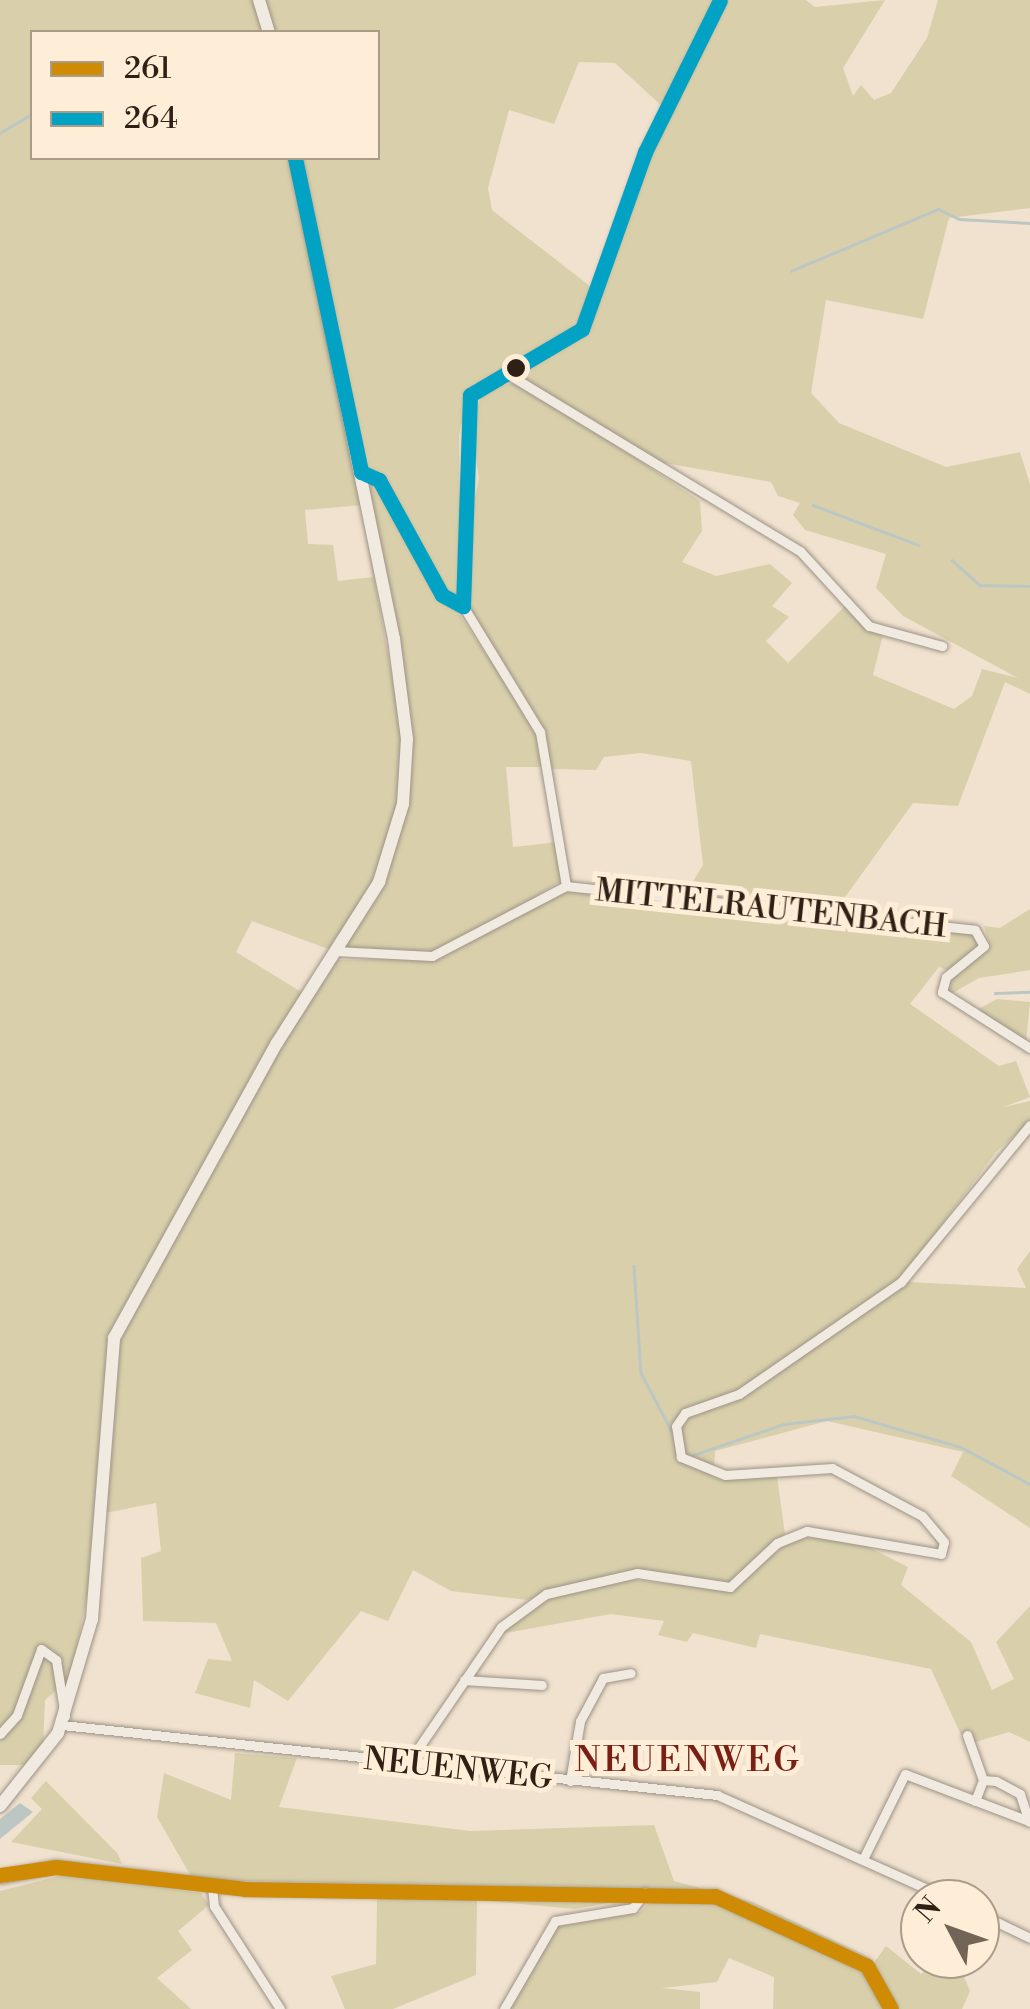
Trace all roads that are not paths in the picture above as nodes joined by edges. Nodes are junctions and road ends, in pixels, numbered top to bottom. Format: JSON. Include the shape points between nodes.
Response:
{"nodes":[{"id":1,"x":259,"y":0,"type":"edge"},
{"id":2,"x":720,"y":0,"type":"edge"},
{"id":3,"x":268,"y":30,"type":"edge"},
{"id":4,"x":295,"y":160,"type":"edge"},
{"id":5,"x":506,"y":372,"type":"junction"},
{"id":6,"x":360,"y":472,"type":"junction"},
{"id":7,"x":462,"y":606,"type":"junction"},
{"id":8,"x":942,"y":646,"type":"dead end"},
{"id":9,"x":566,"y":886,"type":"junction"},
{"id":10,"x":335,"y":951,"type":"junction"},
{"id":11,"x":1030,"y":1048,"type":"edge"},
{"id":12,"x":1030,"y":1124,"type":"edge"},
{"id":13,"x":631,"y":1674,"type":"dead end"},
{"id":14,"x":464,"y":1680,"type":"junction"},
{"id":15,"x":542,"y":1685,"type":"dead end"},
{"id":16,"x":63,"y":1721,"type":"junction"},
{"id":17,"x":0,"y":1734,"type":"edge"},
{"id":18,"x":967,"y":1734,"type":"dead end"},
{"id":19,"x":37,"y":1761,"type":"junction"},
{"id":20,"x":408,"y":1762,"type":"junction"},
{"id":21,"x":570,"y":1780,"type":"junction"},
{"id":22,"x":983,"y":1780,"type":"junction"},
{"id":23,"x":0,"y":1796,"type":"edge"},
{"id":24,"x":974,"y":1800,"type":"junction"},
{"id":25,"x":0,"y":1806,"type":"edge"},
{"id":26,"x":1030,"y":1823,"type":"edge"},
{"id":27,"x":866,"y":1855,"type":"junction"},
{"id":28,"x":2,"y":1876,"type":"edge"},
{"id":29,"x":911,"y":1879,"type":"edge"},
{"id":30,"x":212,"y":1887,"type":"junction"},
{"id":31,"x":645,"y":1892,"type":"junction"},
{"id":32,"x":1000,"y":1924,"type":"edge"},
{"id":33,"x":1030,"y":1938,"type":"edge"},
{"id":34,"x":280,"y":2009,"type":"edge"},
{"id":35,"x":504,"y":2009,"type":"edge"},
{"id":36,"x":891,"y":2009,"type":"edge"}],
"edges":[{"from":1,"to":3,"type":"main road"},
{"from":2,"to":5,"type":"street","via":[[645,152],[582,329]]},
{"from":4,"to":6,"type":"main road"},
{"from":5,"to":7,"type":"street","via":[[475,387],[466,403]]},
{"from":5,"to":8,"type":"street","via":[[800,550],[869,626]]},
{"from":6,"to":7,"type":"street","via":[[379,480],[445,599]]},
{"from":6,"to":10,"type":"main road","via":[[399,672],[405,788],[384,872]]},
{"from":7,"to":9,"type":"street","via":[[540,732]]},
{"from":9,"to":10,"type":"street","name":"MITTELRAUTENBACH","via":[[432,956]]},
{"from":9,"to":11,"type":"street","name":"MITTELRAUTENBACH","via":[[979,931],[981,950],[946,977],[942,992]]},
{"from":10,"to":16,"type":"main road","via":[[114,1338],[95,1608]]},
{"from":12,"to":14,"type":"street","via":[[999,1152],[901,1282],[739,1394],[685,1413],[676,1447],[690,1464],[725,1475],[823,1465],[918,1513],[944,1542],[937,1555],[852,1532],[807,1531],[719,1589],[637,1572],[546,1594],[513,1614]]},
{"from":13,"to":21,"type":"street","via":[[609,1670],[603,1678],[580,1721]]},
{"from":14,"to":15,"type":"street"},
{"from":14,"to":20,"type":"street"},
{"from":16,"to":17,"type":"street","via":[[56,1660],[41,1648],[17,1715]]},
{"from":16,"to":19,"type":"main road"},
{"from":16,"to":20,"type":"street","name":"NEUENWEG"},
{"from":18,"to":22,"type":"street"},
{"from":19,"to":23,"type":"main road"},
{"from":19,"to":25,"type":"main road"},
{"from":20,"to":21,"type":"street","name":"NEUENWEG"},
{"from":21,"to":27,"type":"street","name":"NEUENWEG","via":[[727,1797]]},
{"from":22,"to":24,"type":"street"},
{"from":22,"to":26,"type":"street","via":[[1017,1792]]},
{"from":24,"to":26,"type":"street"},
{"from":24,"to":27,"type":"street","via":[[905,1774]]},
{"from":27,"to":29,"type":"street","name":"NEUENWEG"},
{"from":28,"to":30,"type":"main road","via":[[66,1867]]},
{"from":30,"to":31,"type":"main road"},
{"from":30,"to":34,"type":"street","via":[[214,1906]]},
{"from":31,"to":35,"type":"street","via":[[633,1908],[556,1921]]},
{"from":31,"to":36,"type":"main road","via":[[748,1906],[867,1966]]},
{"from":32,"to":33,"type":"street"}]}
